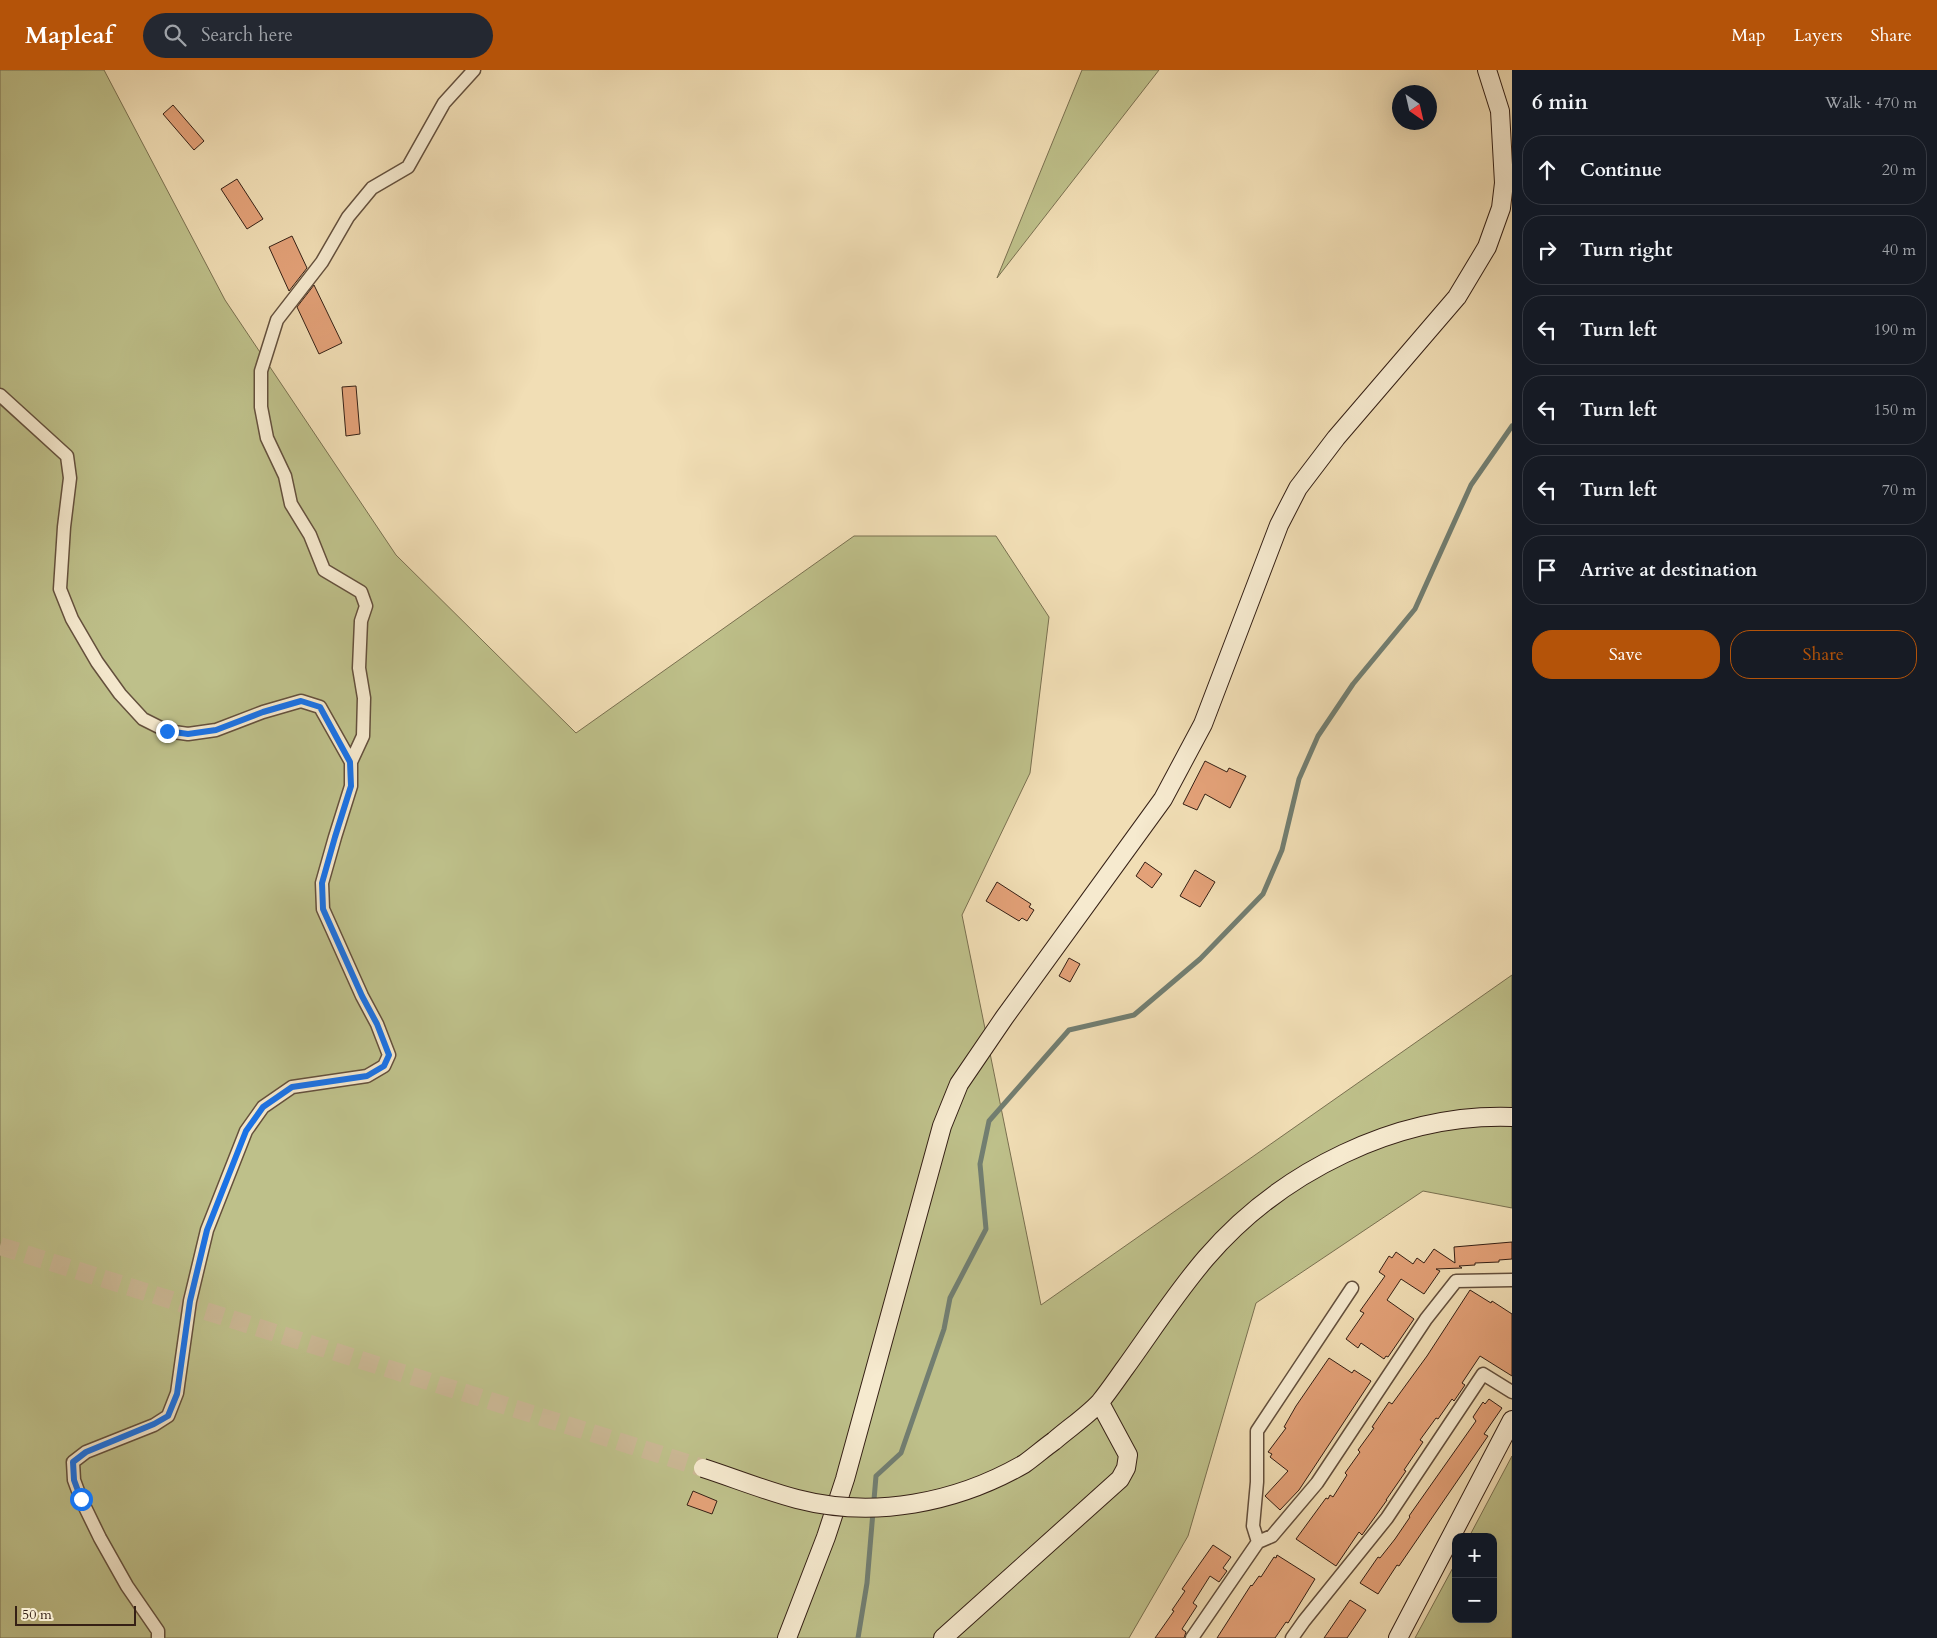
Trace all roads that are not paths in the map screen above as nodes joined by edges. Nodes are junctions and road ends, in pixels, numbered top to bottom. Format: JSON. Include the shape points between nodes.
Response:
{"nodes":[{"id":1,"x":474,"y":70,"type":"edge"},
{"id":2,"x":1487,"y":70,"type":"edge"},
{"id":3,"x":0,"y":395,"type":"edge"},
{"id":4,"x":350,"y":762,"type":"junction"},
{"id":5,"x":1512,"y":1117,"type":"edge"},
{"id":6,"x":1512,"y":1280,"type":"edge"},
{"id":7,"x":1352,"y":1288,"type":"dead end"},
{"id":8,"x":1512,"y":1392,"type":"edge"},
{"id":9,"x":1100,"y":1403,"type":"junction"},
{"id":10,"x":1512,"y":1420,"type":"edge"},
{"id":11,"x":704,"y":1468,"type":"tunnel mouth"},
{"id":12,"x":1258,"y":1542,"type":"junction"},
{"id":13,"x":158,"y":1638,"type":"edge"},
{"id":14,"x":787,"y":1638,"type":"edge"},
{"id":15,"x":944,"y":1638,"type":"edge"},
{"id":16,"x":1192,"y":1638,"type":"edge"},
{"id":17,"x":1292,"y":1638,"type":"edge"},
{"id":18,"x":1398,"y":1638,"type":"edge"}],
"edges":[{"from":1,"to":4,"type":"street","via":[[444,103],[408,167],[372,188],[348,217],[322,262],[277,320],[261,370],[261,407],[267,438],[285,476],[291,504],[310,534],[324,570],[361,592],[366,606],[361,621],[359,668],[364,698],[363,736]]},
{"from":2,"to":14,"type":"street","via":[[1500,111],[1504,183],[1501,208],[1487,247],[1457,297],[1336,438],[1298,488],[1278,525],[1203,724],[1163,800],[959,1084],[942,1126],[845,1479]]},
{"from":3,"to":4,"type":"street","via":[[67,456],[70,478],[60,589],[72,620],[97,662],[143,719],[167,731],[188,734],[216,730],[301,701],[320,707]]},
{"from":4,"to":13,"type":"street","via":[[351,786],[322,883],[323,909],[389,1055],[384,1066],[367,1076],[292,1087],[263,1107],[246,1131],[207,1230],[190,1301],[177,1394],[168,1416],[86,1452],[73,1462],[74,1480],[81,1499],[127,1586],[158,1630]]},
{"from":5,"to":9,"type":"street","via":[[1465,1118],[1378,1138],[1307,1174],[1276,1194],[1206,1258]]},
{"from":6,"to":12,"type":"street","via":[[1456,1281],[1426,1319],[1317,1483],[1272,1536]]},
{"from":7,"to":12,"type":"street","via":[[1257,1431],[1258,1482],[1253,1526]]},
{"from":8,"to":17,"type":"street","via":[[1483,1374],[1387,1518]]},
{"from":9,"to":11,"type":"street","bridge":true,"via":[[1026,1463],[999,1477],[935,1500],[899,1506],[845,1507],[798,1499]]},
{"from":9,"to":15,"type":"street","via":[[1128,1455],[1120,1479]]},
{"from":10,"to":18,"type":"street"},
{"from":12,"to":16,"type":"street"}]}
